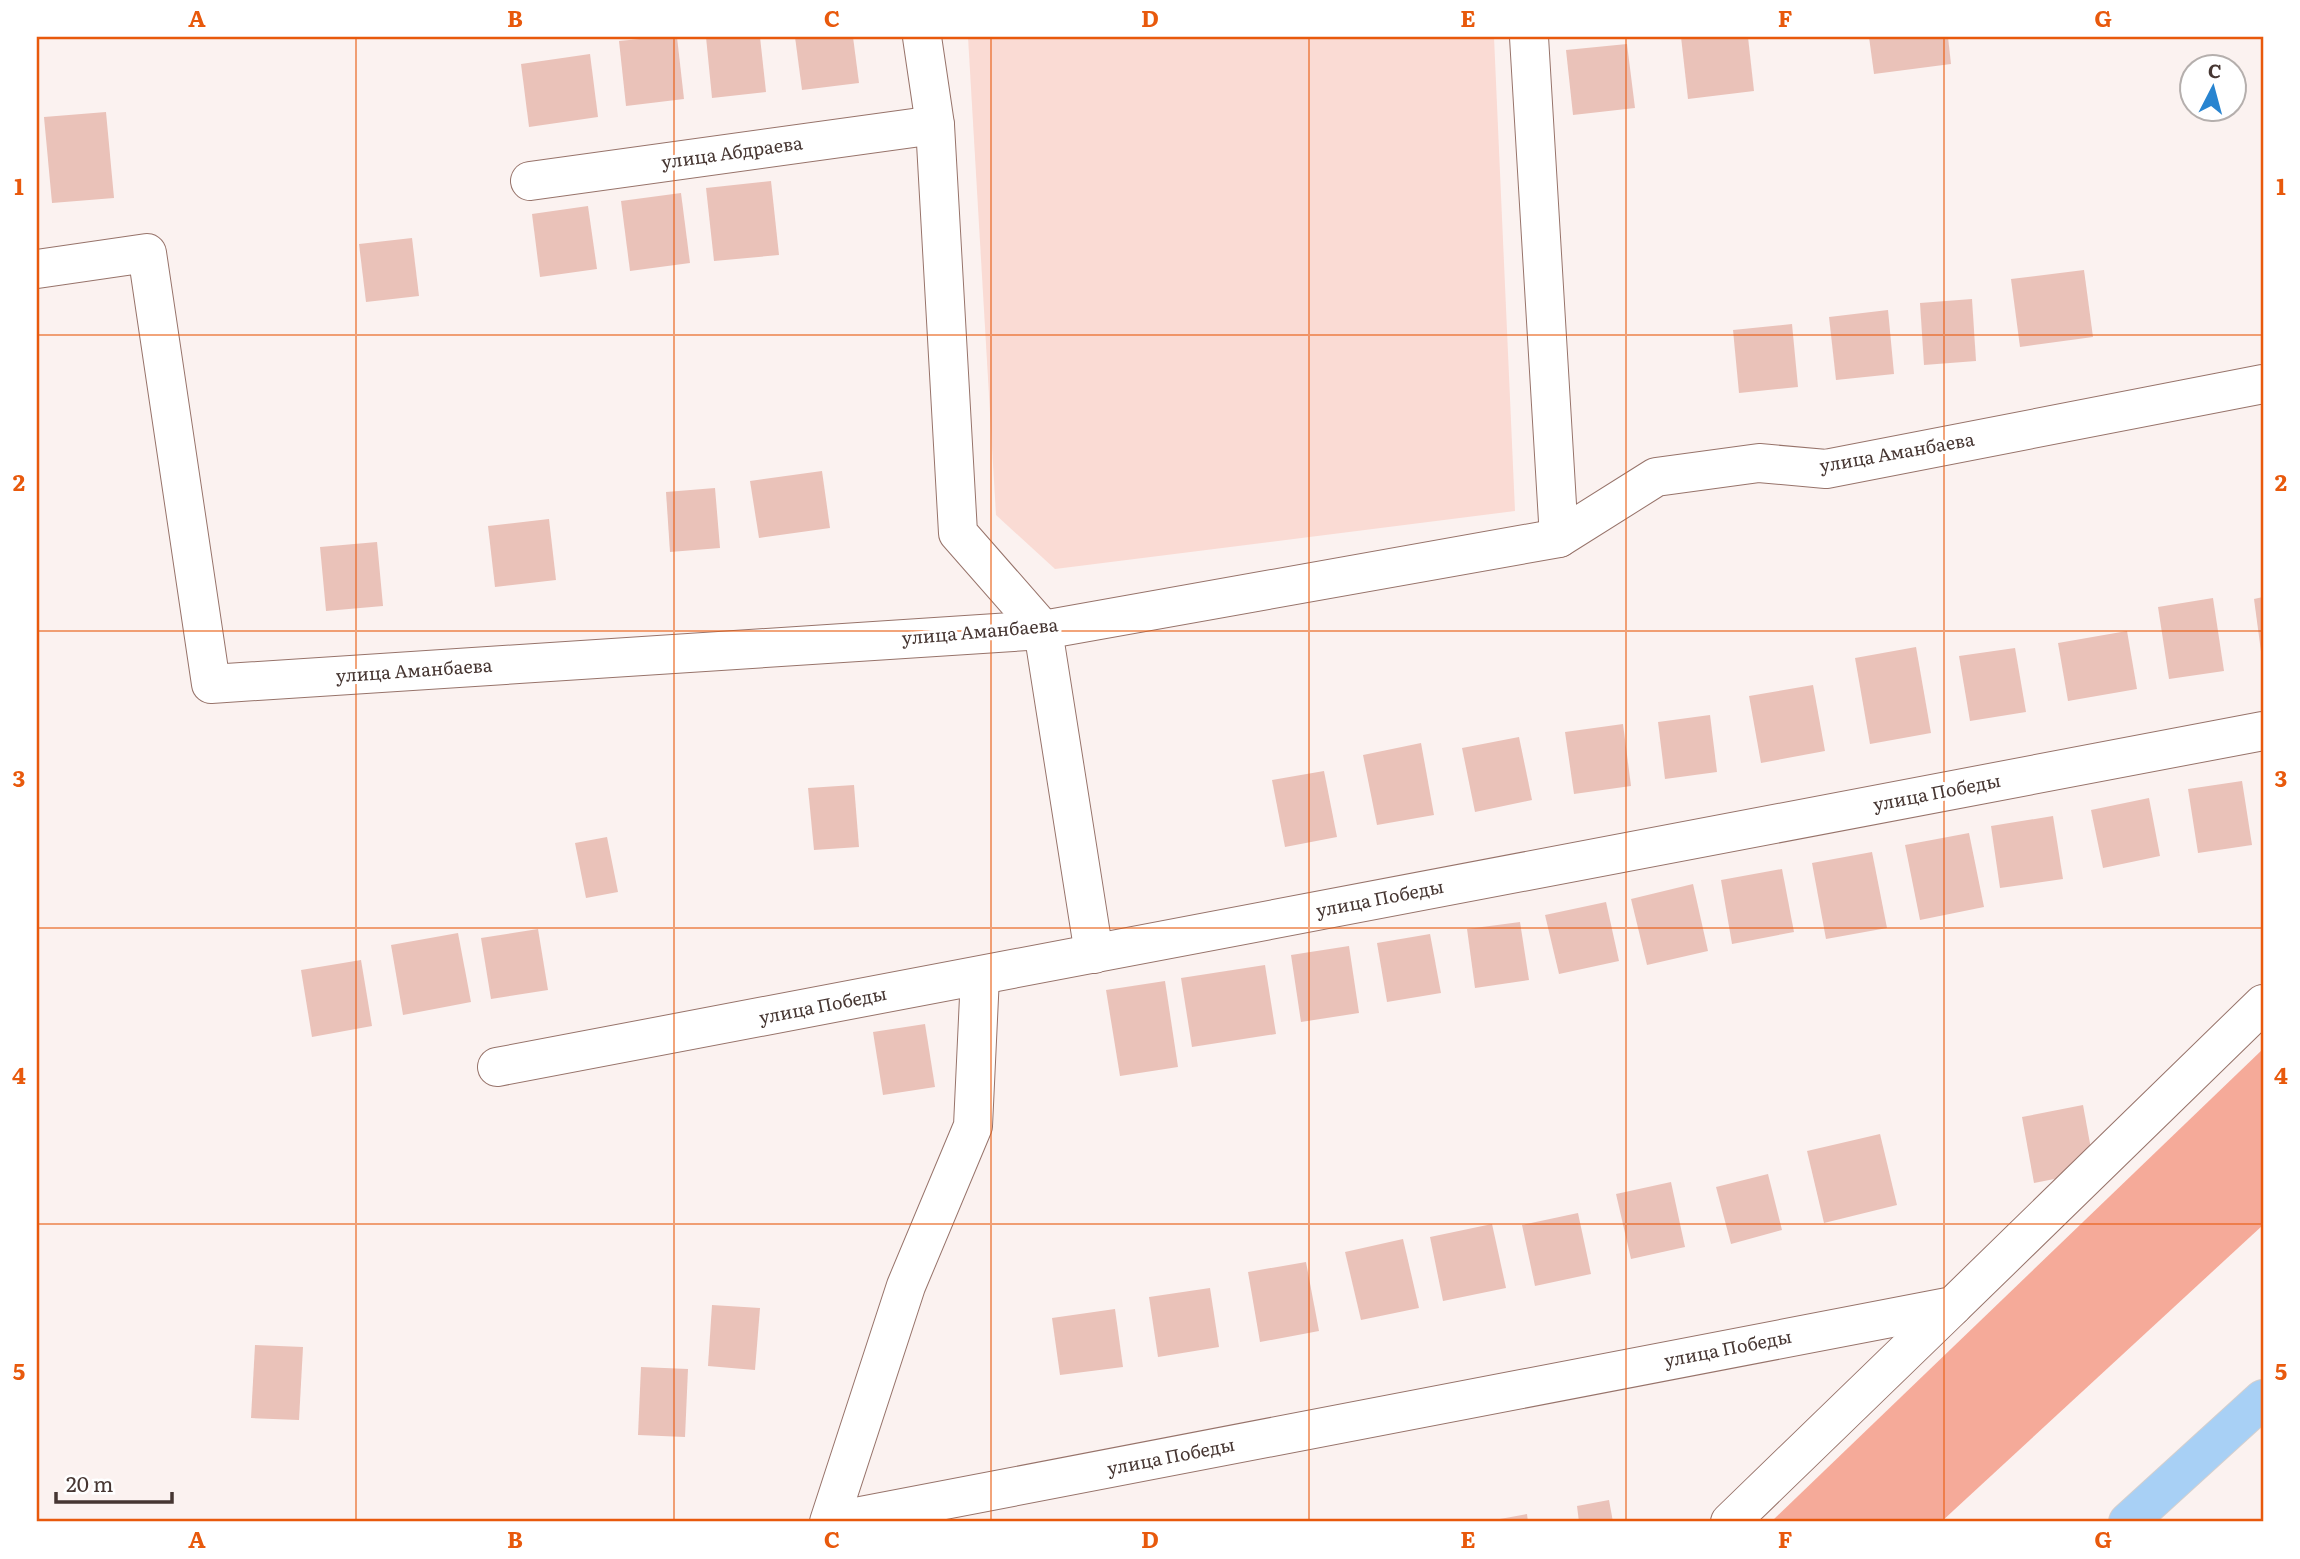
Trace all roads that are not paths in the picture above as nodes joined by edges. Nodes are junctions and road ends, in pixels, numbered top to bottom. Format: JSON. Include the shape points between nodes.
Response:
{"nodes":[{"id":1,"x":922,"y":37,"type":"edge"},
{"id":2,"x":1529,"y":37,"type":"edge"},
{"id":3,"x":935,"y":125,"type":"junction"},
{"id":4,"x":530,"y":181,"type":"dead end"},
{"id":5,"x":37,"y":269,"type":"edge"},
{"id":6,"x":2263,"y":384,"type":"edge"},
{"id":7,"x":1559,"y":538,"type":"junction"},
{"id":8,"x":1043,"y":630,"type":"junction"},
{"id":9,"x":2263,"y":731,"type":"edge"},
{"id":10,"x":1094,"y":954,"type":"junction"},
{"id":11,"x":980,"y":976,"type":"junction"},
{"id":12,"x":2263,"y":1004,"type":"edge"},
{"id":13,"x":497,"y":1067,"type":"dead end"},
{"id":14,"x":1953,"y":1306,"type":"junction"},
{"id":15,"x":2263,"y":1399,"type":"edge"},
{"id":16,"x":829,"y":1522,"type":"edge"},
{"id":17,"x":1730,"y":1522,"type":"edge"},
{"id":18,"x":2128,"y":1522,"type":"edge"}],
"edges":[{"from":1,"to":3,"type":"street"},
{"from":2,"to":7,"type":"street"},
{"from":3,"to":4,"type":"street","name":"улица Абдраева"},
{"from":3,"to":8,"type":"street","via":[[958,533]]},
{"from":5,"to":8,"type":"street","name":"улица Аманбаева","via":[[147,253],[211,684]]},
{"from":6,"to":7,"type":"street","name":"улица Аманбаева","via":[[1826,469],[1759,463],[1656,477]]},
{"from":7,"to":8,"type":"street","name":"улица Аманбаева"},
{"from":8,"to":10,"type":"street"},
{"from":9,"to":10,"type":"street","name":"улица Победы"},
{"from":10,"to":11,"type":"street","name":"улица Победы"},
{"from":11,"to":13,"type":"street","name":"улица Победы"},
{"from":11,"to":16,"type":"street","via":[[973,1126],[906,1286]]},
{"from":12,"to":14,"type":"street"},
{"from":14,"to":16,"type":"street","name":"улица Победы"},
{"from":14,"to":17,"type":"street"},
{"from":15,"to":18,"type":"main road"}]}
